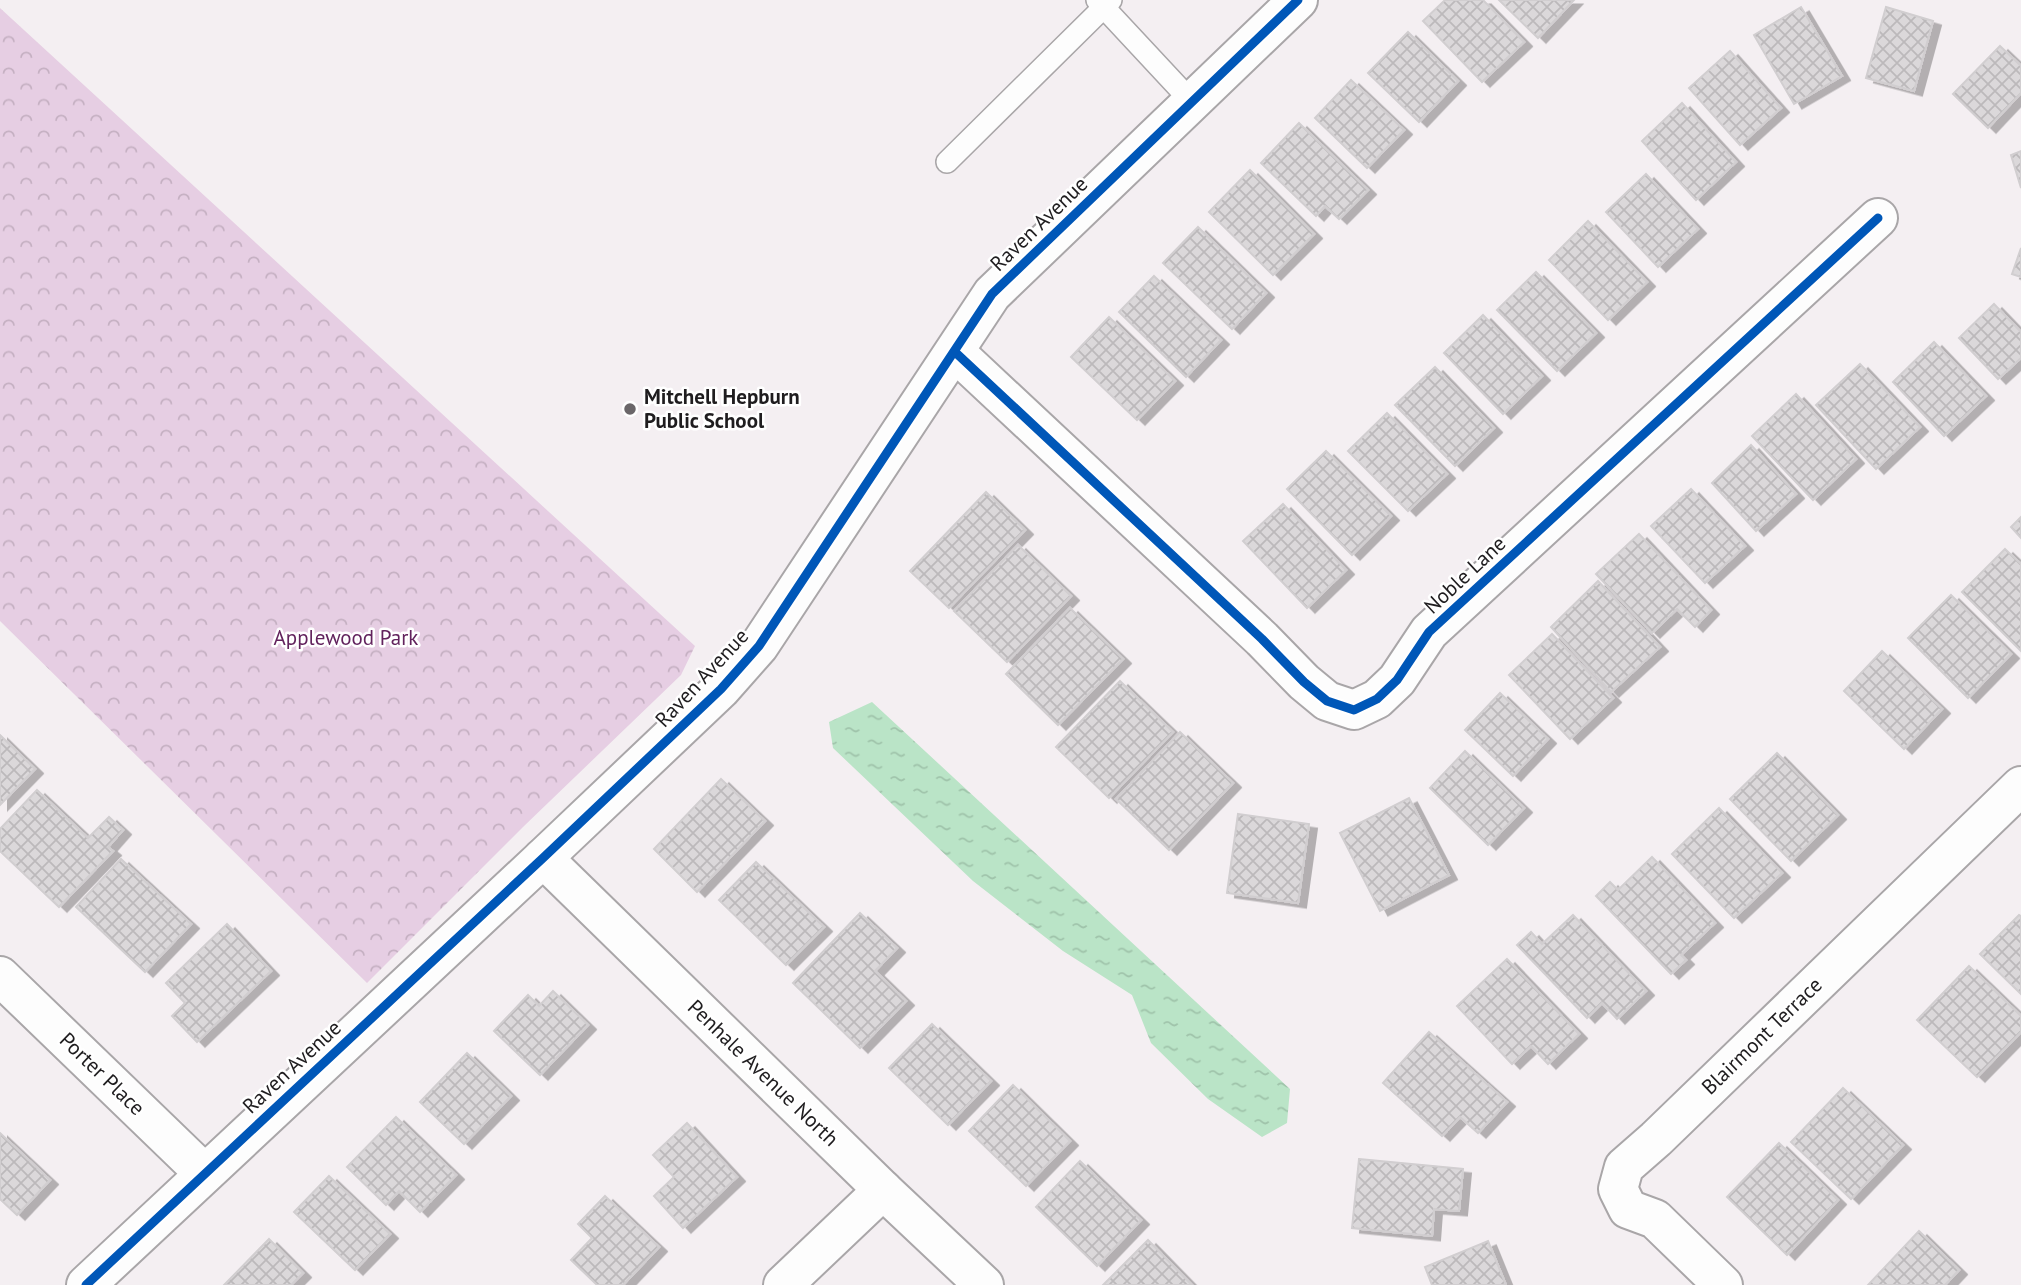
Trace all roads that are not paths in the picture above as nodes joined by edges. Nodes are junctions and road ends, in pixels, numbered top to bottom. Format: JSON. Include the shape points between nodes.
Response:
{"nodes":[{"id":1,"x":1298,"y":0,"type":"edge"},
{"id":2,"x":1104,"y":2,"type":"edge"},
{"id":3,"x":1192,"y":102,"type":"junction"},
{"id":4,"x":947,"y":162,"type":"dead end"},
{"id":5,"x":1878,"y":218,"type":"dead end"},
{"id":6,"x":955,"y":352,"type":"junction"},
{"id":7,"x":2021,"y":786,"type":"edge"},
{"id":8,"x":543,"y":858,"type":"junction"},
{"id":9,"x":0,"y":976,"type":"edge"},
{"id":10,"x":204,"y":1173,"type":"junction"},
{"id":11,"x":883,"y":1190,"type":"junction"},
{"id":12,"x":86,"y":1285,"type":"edge"},
{"id":13,"x":783,"y":1285,"type":"edge"},
{"id":14,"x":984,"y":1285,"type":"edge"},
{"id":15,"x":1723,"y":1285,"type":"edge"}],
"edges":[{"from":1,"to":3,"type":"street","name":"Raven Avenue"},
{"from":2,"to":3,"type":"lane"},
{"from":2,"to":4,"type":"lane"},
{"from":3,"to":6,"type":"street","name":"Raven Avenue","via":[[992,295]]},
{"from":5,"to":6,"type":"street","name":"Noble Lane","via":[[1429,632],[1397,680],[1377,699],[1354,710],[1327,701],[1304,682]]},
{"from":6,"to":8,"type":"street","name":"Raven Avenue","via":[[759,646],[721,689]]},
{"from":7,"to":15,"type":"street","name":"Blairmont Terrace","via":[[1624,1167],[1618,1189],[1628,1209],[1655,1220]]},
{"from":8,"to":10,"type":"street","name":"Raven Avenue"},
{"from":8,"to":11,"type":"street","name":"Penhale Avenue North"},
{"from":9,"to":10,"type":"street","name":"Porter Place"},
{"from":10,"to":12,"type":"street","name":"Raven Avenue"},
{"from":11,"to":13,"type":"street"},
{"from":11,"to":14,"type":"street","name":"Penhale Avenue North"}]}
